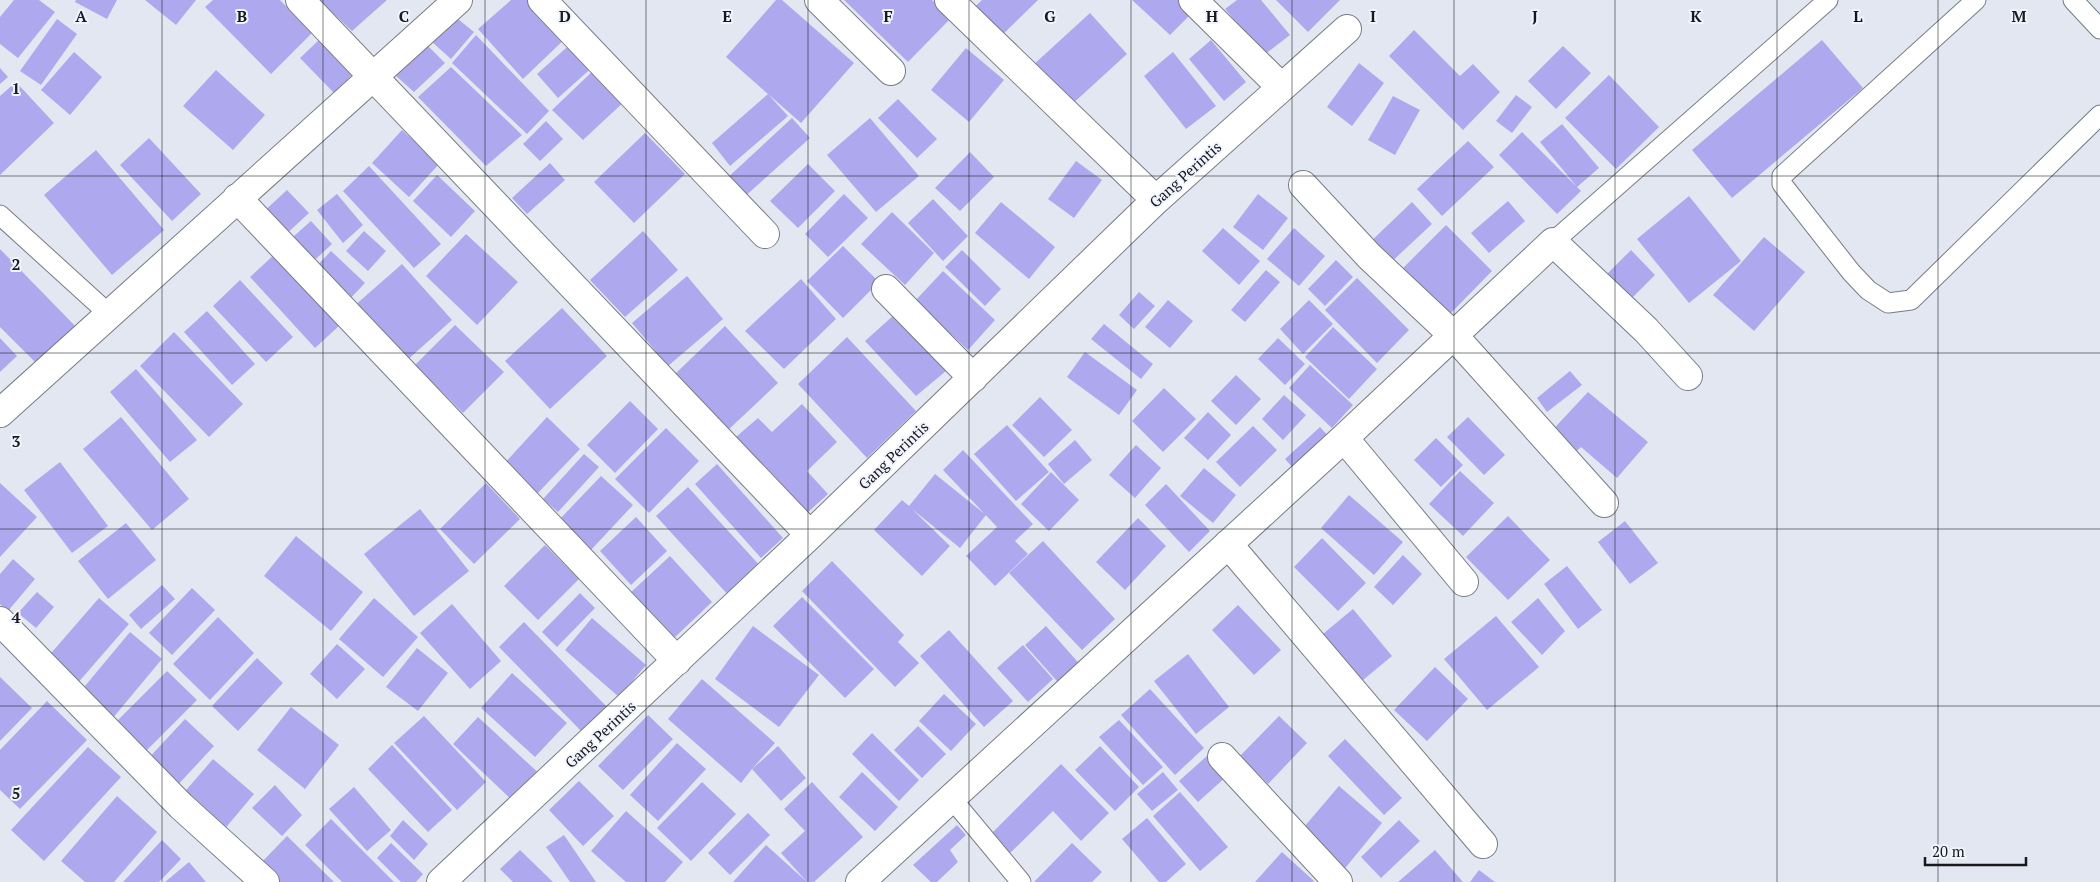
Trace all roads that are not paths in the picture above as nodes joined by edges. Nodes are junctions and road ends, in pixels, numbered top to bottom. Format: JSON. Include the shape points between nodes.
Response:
{"nodes":[{"id":1,"x":300,"y":0,"type":"edge"},
{"id":2,"x":458,"y":0,"type":"edge"},
{"id":3,"x":542,"y":0,"type":"edge"},
{"id":4,"x":819,"y":0,"type":"edge"},
{"id":5,"x":950,"y":0,"type":"edge"},
{"id":6,"x":1193,"y":0,"type":"edge"},
{"id":7,"x":1828,"y":0,"type":"edge"},
{"id":8,"x":1976,"y":0,"type":"edge"},
{"id":9,"x":2073,"y":0,"type":"edge"},
{"id":10,"x":1347,"y":29,"type":"dead end"},
{"id":11,"x":2100,"y":29,"type":"edge"},
{"id":12,"x":890,"y":71,"type":"dead end"},
{"id":13,"x":372,"y":75,"type":"junction"},
{"id":14,"x":1281,"y":87,"type":"junction"},
{"id":15,"x":2100,"y":115,"type":"edge"},
{"id":16,"x":1303,"y":185,"type":"dead end"},
{"id":17,"x":237,"y":198,"type":"junction"},
{"id":18,"x":1156,"y":200,"type":"junction"},
{"id":19,"x":0,"y":215,"type":"edge"},
{"id":20,"x":765,"y":234,"type":"dead end"},
{"id":21,"x":1553,"y":242,"type":"junction"},
{"id":22,"x":886,"y":289,"type":"dead end"},
{"id":23,"x":110,"y":315,"type":"junction"},
{"id":24,"x":1454,"y":336,"type":"junction"},
{"id":25,"x":1688,"y":376,"type":"dead end"},
{"id":26,"x":973,"y":378,"type":"junction"},
{"id":27,"x":0,"y":413,"type":"edge"},
{"id":28,"x":1344,"y":438,"type":"junction"},
{"id":29,"x":1604,"y":503,"type":"dead end"},
{"id":30,"x":810,"y":536,"type":"junction"},
{"id":31,"x":1228,"y":544,"type":"junction"},
{"id":32,"x":1464,"y":582,"type":"dead end"},
{"id":33,"x":0,"y":620,"type":"edge"},
{"id":34,"x":677,"y":661,"type":"junction"},
{"id":35,"x":1222,"y":757,"type":"dead end"},
{"id":36,"x":952,"y":799,"type":"junction"},
{"id":37,"x":1483,"y":844,"type":"dead end"},
{"id":38,"x":265,"y":882,"type":"edge"},
{"id":39,"x":441,"y":882,"type":"edge"},
{"id":40,"x":860,"y":882,"type":"edge"},
{"id":41,"x":1020,"y":882,"type":"edge"},
{"id":42,"x":1338,"y":882,"type":"edge"}],
"edges":[{"from":1,"to":13,"type":"street"},
{"from":2,"to":13,"type":"street"},
{"from":3,"to":20,"type":"street"},
{"from":4,"to":12,"type":"street"},
{"from":5,"to":18,"type":"street"},
{"from":6,"to":14,"type":"street"},
{"from":7,"to":21,"type":"lane"},
{"from":8,"to":15,"type":"lane","via":[[1793,165],[1781,180],[1868,290],[1888,303],[1911,300]]},
{"from":9,"to":11,"type":"lane"},
{"from":10,"to":14,"type":"street","name":"Gang Perintis"},
{"from":13,"to":17,"type":"street"},
{"from":13,"to":30,"type":"street"},
{"from":14,"to":18,"type":"street","name":"Gang Perintis"},
{"from":16,"to":24,"type":"street","via":[[1369,256]]},
{"from":17,"to":23,"type":"street"},
{"from":17,"to":34,"type":"street"},
{"from":18,"to":26,"type":"street","name":"Gang Perintis"},
{"from":19,"to":23,"type":"lane"},
{"from":21,"to":24,"type":"street"},
{"from":21,"to":25,"type":"street","via":[[1646,330]]},
{"from":22,"to":26,"type":"street"},
{"from":23,"to":27,"type":"street"},
{"from":24,"to":28,"type":"street"},
{"from":24,"to":29,"type":"street"},
{"from":26,"to":30,"type":"street","name":"Gang Perintis"},
{"from":28,"to":31,"type":"street"},
{"from":28,"to":32,"type":"street"},
{"from":30,"to":34,"type":"street","name":"Gang Perintis"},
{"from":31,"to":36,"type":"street"},
{"from":31,"to":37,"type":"street"},
{"from":33,"to":38,"type":"street","via":[[181,806]]},
{"from":34,"to":39,"type":"street","name":"Gang Perintis"},
{"from":35,"to":42,"type":"street"},
{"from":36,"to":40,"type":"street"},
{"from":36,"to":41,"type":"lane"}]}
